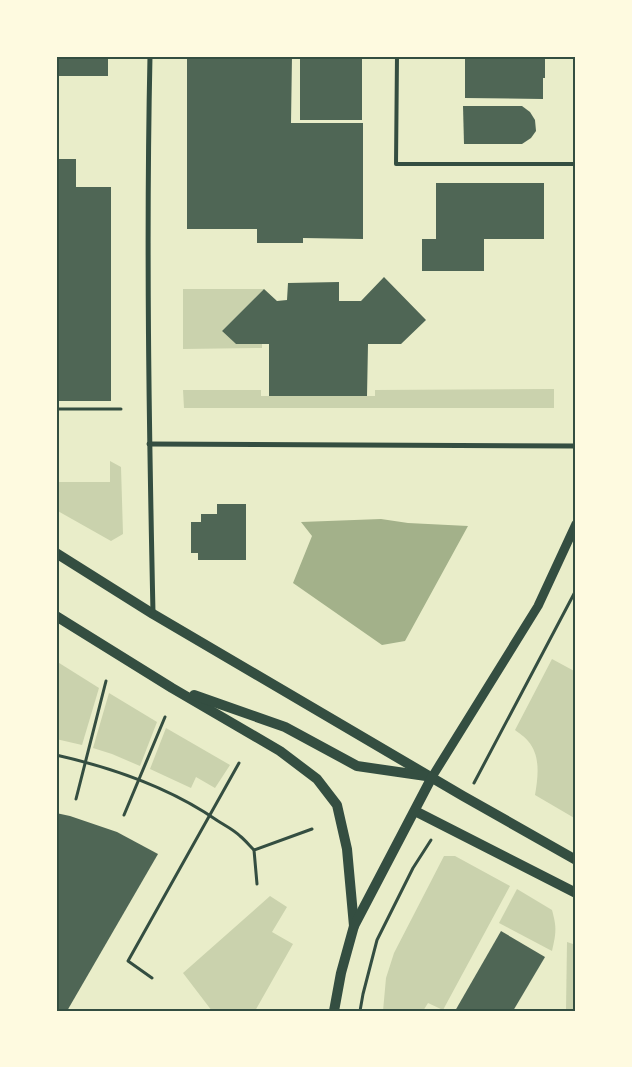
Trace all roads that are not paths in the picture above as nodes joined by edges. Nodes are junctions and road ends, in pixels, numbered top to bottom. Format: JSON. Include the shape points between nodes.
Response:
{"nodes":[{"id":1,"x":150,"y":56,"type":"edge"},
{"id":2,"x":397,"y":56,"type":"edge"},
{"id":3,"x":576,"y":164,"type":"edge"},
{"id":4,"x":149,"y":444,"type":"junction"},
{"id":5,"x":576,"y":446,"type":"edge"},
{"id":6,"x":576,"y":524,"type":"edge"},
{"id":7,"x":56,"y":554,"type":"edge"},
{"id":8,"x":154,"y":614,"type":"junction"},
{"id":9,"x":56,"y":616,"type":"edge"},
{"id":10,"x":172,"y":688,"type":"junction"},
{"id":11,"x":432,"y":777,"type":"junction"},
{"id":12,"x":415,"y":811,"type":"junction"},
{"id":13,"x":576,"y":860,"type":"edge"},
{"id":14,"x":576,"y":893,"type":"edge"},
{"id":15,"x":354,"y":926,"type":"junction"},
{"id":16,"x":334,"y":1011,"type":"edge"}],
"edges":[{"from":1,"to":4,"type":"street"},
{"from":2,"to":3,"type":"lane","via":[[396,164]]},
{"from":4,"to":5,"type":"street"},
{"from":4,"to":8,"type":"street"},
{"from":6,"to":11,"type":"street","via":[[538,606]]},
{"from":7,"to":8,"type":"main road"},
{"from":8,"to":11,"type":"main road"},
{"from":9,"to":10,"type":"main road"},
{"from":10,"to":11,"type":"main road","via":[[285,727],[357,766]]},
{"from":10,"to":15,"type":"main road","via":[[280,752],[317,779],[337,806],[347,849]]},
{"from":11,"to":12,"type":"main road"},
{"from":11,"to":13,"type":"main road"},
{"from":12,"to":14,"type":"main road"},
{"from":12,"to":15,"type":"main road"},
{"from":15,"to":16,"type":"main road"}]}
